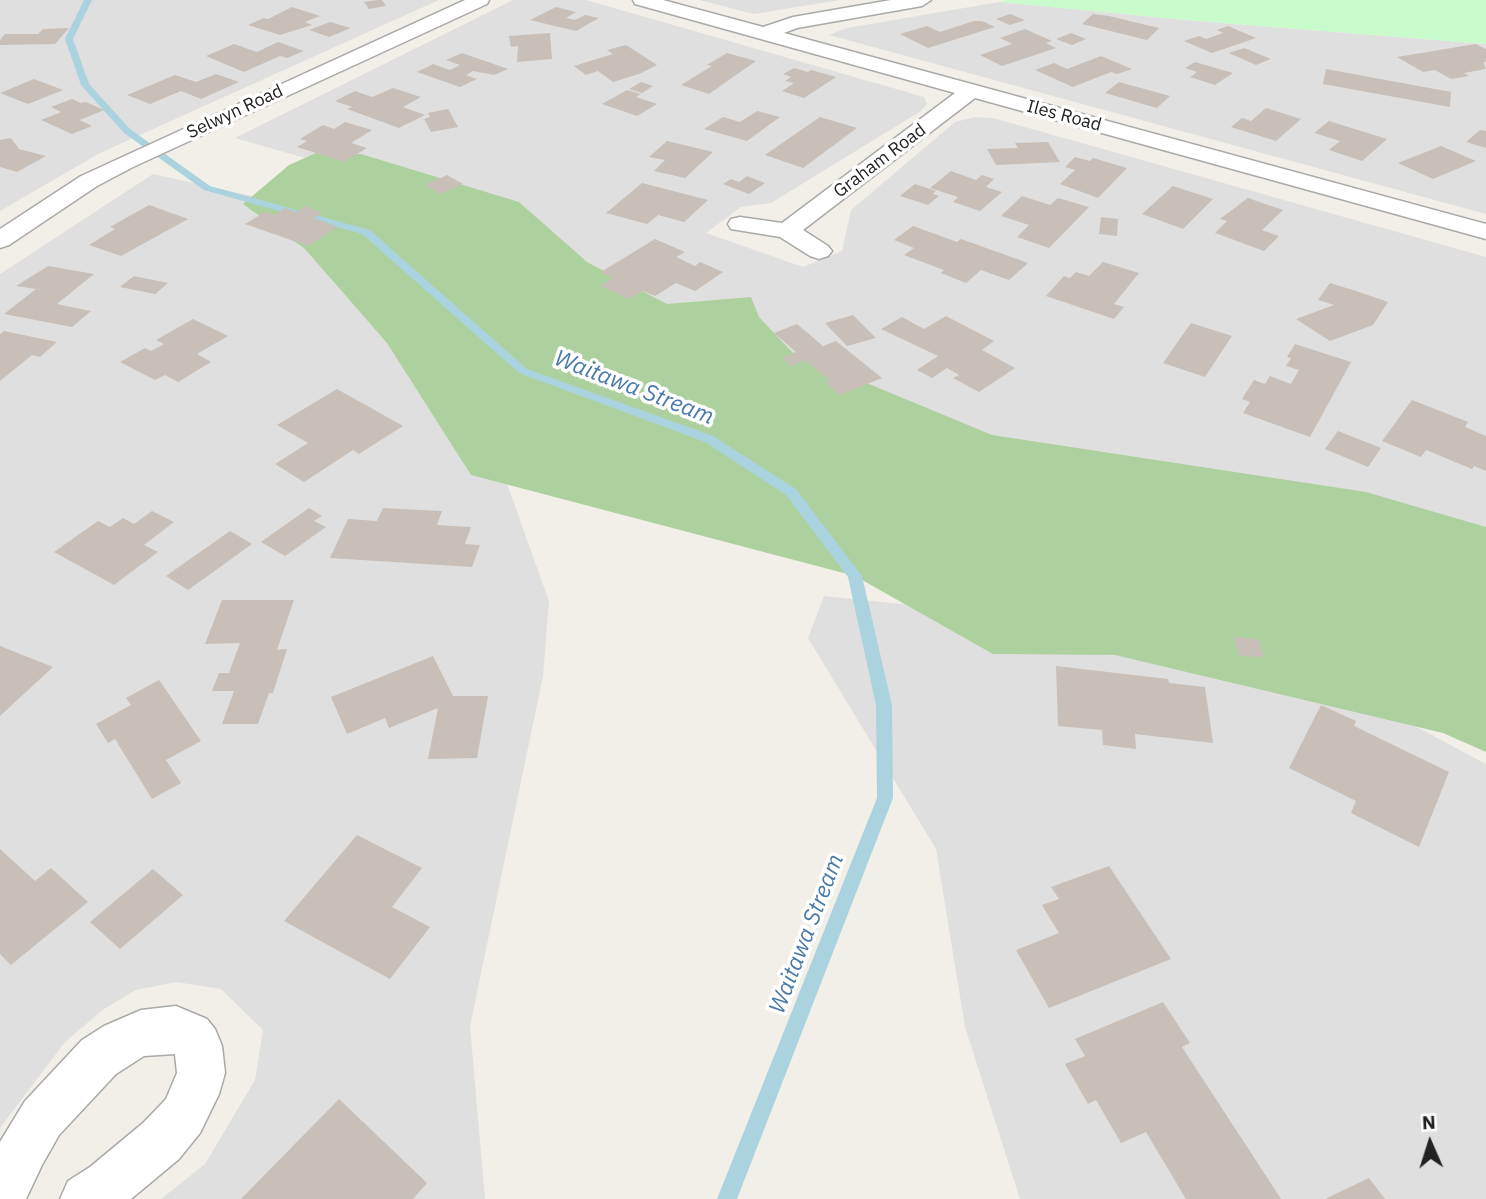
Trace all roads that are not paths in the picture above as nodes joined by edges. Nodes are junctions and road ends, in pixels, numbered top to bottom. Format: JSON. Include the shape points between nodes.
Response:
{"nodes":[{"id":1,"x":480,"y":0,"type":"edge"},
{"id":2,"x":642,"y":0,"type":"edge"},
{"id":3,"x":922,"y":0,"type":"edge"},
{"id":4,"x":766,"y":33,"type":"junction"},
{"id":5,"x":972,"y":90,"type":"junction"},
{"id":6,"x":740,"y":223,"type":"dead end"},
{"id":7,"x":787,"y":231,"type":"junction"},
{"id":8,"x":1486,"y":232,"type":"edge"},
{"id":9,"x":0,"y":240,"type":"edge"},
{"id":10,"x":819,"y":251,"type":"dead end"},
{"id":11,"x":0,"y":1199,"type":"edge"},
{"id":12,"x":86,"y":1199,"type":"edge"}],
"edges":[{"from":1,"to":9,"type":"street","name":"Selwyn Road","via":[[125,162],[78,187]]},
{"from":2,"to":4,"type":"street","name":"Iles Road"},
{"from":3,"to":4,"type":"street","via":[[793,23]]},
{"from":4,"to":5,"type":"street","name":"Iles Road"},
{"from":5,"to":7,"type":"street","name":"Graham Road"},
{"from":5,"to":8,"type":"street","name":"Iles Road"},
{"from":6,"to":7,"type":"street"},
{"from":7,"to":10,"type":"street"},
{"from":11,"to":12,"type":"street","via":[[43,1118],[99,1058],[141,1033],[176,1029],[190,1035],[198,1045],[201,1073],[183,1116],[161,1141]]}]}
